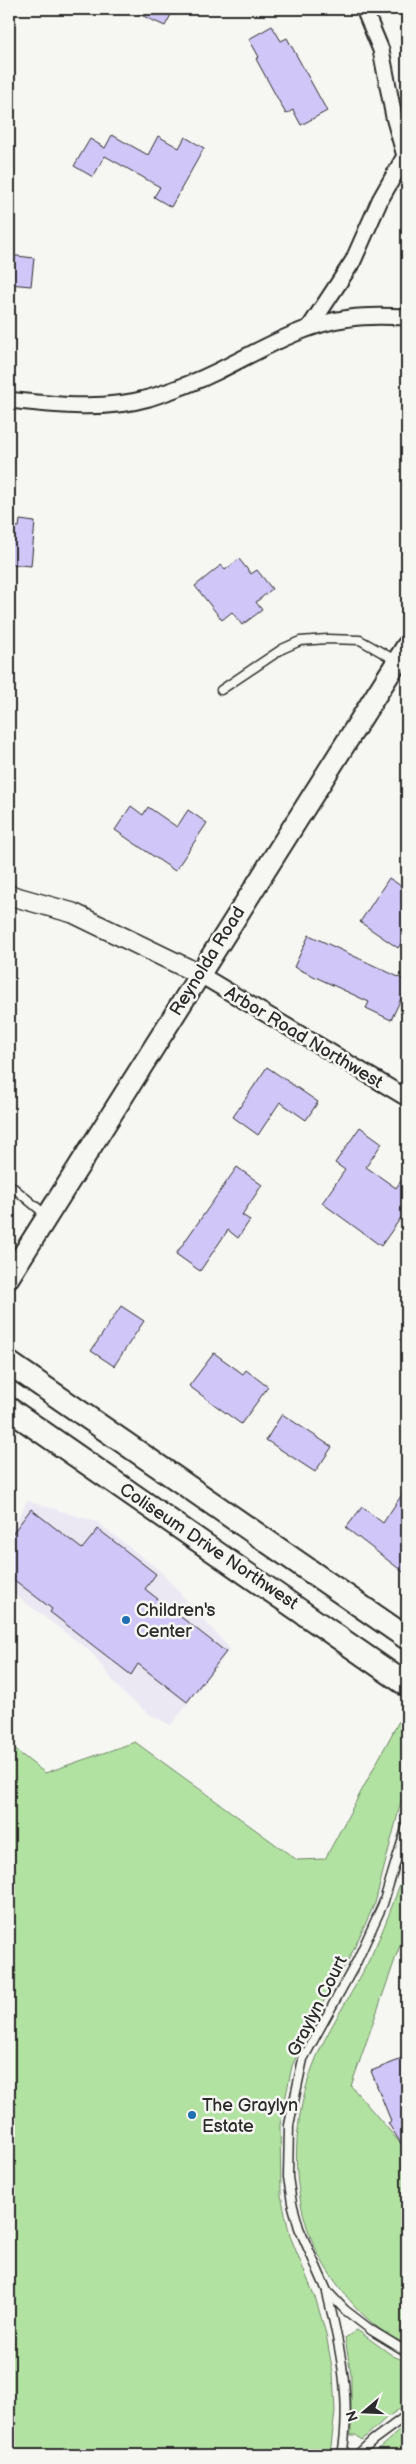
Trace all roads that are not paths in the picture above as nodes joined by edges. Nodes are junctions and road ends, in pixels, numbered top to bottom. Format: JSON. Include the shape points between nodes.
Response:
{"nodes":[{"id":1,"x":364,"y":9,"type":"edge"},
{"id":2,"x":406,"y":159,"type":"edge"},
{"id":3,"x":407,"y":317,"type":"edge"},
{"id":4,"x":309,"y":328,"type":"junction"},
{"id":5,"x":9,"y":400,"type":"edge"},
{"id":6,"x":402,"y":654,"type":"edge"},
{"id":7,"x":221,"y":690,"type":"dead end"},
{"id":8,"x":9,"y":895,"type":"edge"},
{"id":9,"x":198,"y":974,"type":"junction"},
{"id":10,"x":407,"y":1098,"type":"edge"},
{"id":11,"x":9,"y":1184,"type":"edge"},
{"id":12,"x":47,"y":1216,"type":"junction"},
{"id":13,"x":9,"y":1277,"type":"edge"},
{"id":14,"x":9,"y":1363,"type":"edge"},
{"id":15,"x":9,"y":1409,"type":"edge"},
{"id":16,"x":407,"y":1638,"type":"edge"},
{"id":17,"x":407,"y":1686,"type":"edge"},
{"id":18,"x":407,"y":1825,"type":"edge"},
{"id":19,"x":327,"y":2291,"type":"junction"},
{"id":20,"x":407,"y":2352,"type":"edge"},
{"id":21,"x":407,"y":2415,"type":"edge"},
{"id":22,"x":342,"y":2455,"type":"edge"},
{"id":23,"x":357,"y":2455,"type":"edge"}],
"edges":[{"from":1,"to":2,"type":"street","via":[[381,50]]},
{"from":2,"to":4,"type":"street","via":[[380,200],[353,261]]},
{"from":3,"to":4,"type":"street","via":[[349,318]]},
{"from":4,"to":5,"type":"street","via":[[214,373],[149,398],[99,405]]},
{"from":6,"to":7,"type":"lane","via":[[360,640],[300,641],[282,649]]},
{"from":6,"to":9,"type":"main road","name":"Reynolda Road"},
{"from":8,"to":9,"type":"street","name":"Arbor Road Northwest","via":[[73,913]]},
{"from":9,"to":10,"type":"street","name":"Arbor Road Northwest"},
{"from":9,"to":12,"type":"main road","name":"Reynolda Road"},
{"from":11,"to":12,"type":"lane"},
{"from":12,"to":13,"type":"main road","name":"Reynolda Road"},
{"from":14,"to":16,"type":"main road","name":"Coliseum Drive Northwest"},
{"from":15,"to":17,"type":"main road","name":"Coliseum Drive Northwest"},
{"from":18,"to":19,"type":"lane","name":"Graylyn Court","via":[[383,1904],[357,1961],[303,2058],[289,2125],[288,2177],[292,2203],[299,2228]]},
{"from":19,"to":20,"type":"lane","name":"Graylyn Court","via":[[370,2330]]},
{"from":19,"to":22,"type":"lane","name":"Graylyn Court","via":[[339,2341],[346,2400]]},
{"from":21,"to":23,"type":"lane"}]}
